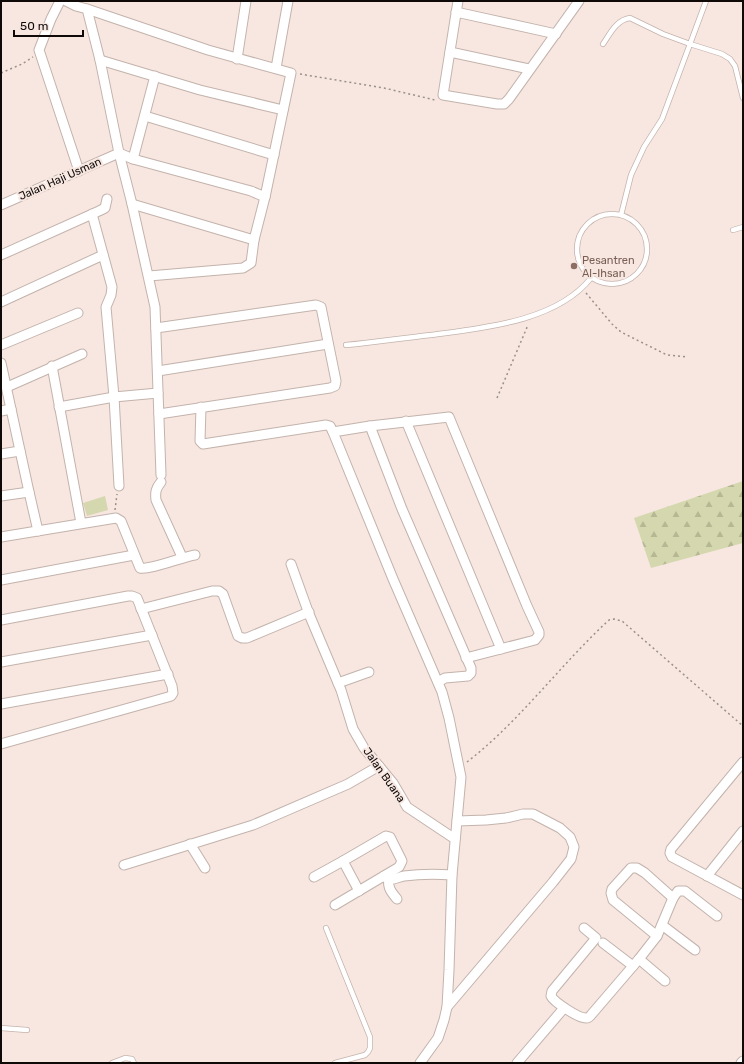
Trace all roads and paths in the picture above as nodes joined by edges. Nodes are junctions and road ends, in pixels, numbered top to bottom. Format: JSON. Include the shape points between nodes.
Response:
{"nodes":[{"id":1,"x":60,"y":1,"type":"edge"},
{"id":2,"x":66,"y":1,"type":"edge"},
{"id":3,"x":246,"y":1,"type":"edge"},
{"id":4,"x":288,"y":1,"type":"edge"},
{"id":5,"x":458,"y":1,"type":"edge"},
{"id":6,"x":579,"y":1,"type":"edge"},
{"id":7,"x":706,"y":1,"type":"edge"},
{"id":8,"x":87,"y":9,"type":"junction"},
{"id":9,"x":456,"y":12,"type":"junction"},
{"id":10,"x":556,"y":34,"type":"junction"},
{"id":11,"x":603,"y":44,"type":"dead end"},
{"id":12,"x":690,"y":44,"type":"junction"},
{"id":13,"x":39,"y":50,"type":"junction"},
{"id":14,"x":450,"y":52,"type":"junction"},
{"id":15,"x":237,"y":59,"type":"junction"},
{"id":16,"x":100,"y":60,"type":"junction"},
{"id":17,"x":276,"y":68,"type":"junction"},
{"id":18,"x":530,"y":69,"type":"junction"},
{"id":19,"x":1,"y":73,"type":"edge"},
{"id":20,"x":291,"y":73,"type":"junction"},
{"id":21,"x":155,"y":76,"type":"junction"},
{"id":22,"x":743,"y":98,"type":"edge"},
{"id":23,"x":435,"y":100,"type":"dead end"},
{"id":24,"x":283,"y":110,"type":"junction"},
{"id":25,"x":145,"y":116,"type":"junction"},
{"id":26,"x":119,"y":153,"type":"junction"},
{"id":27,"x":274,"y":155,"type":"junction"},
{"id":28,"x":133,"y":159,"type":"junction"},
{"id":29,"x":79,"y":171,"type":"junction"},
{"id":30,"x":265,"y":196,"type":"junction"},
{"id":31,"x":107,"y":199,"type":"dead end"},
{"id":32,"x":132,"y":204,"type":"junction"},
{"id":33,"x":1,"y":205,"type":"edge"},
{"id":34,"x":92,"y":214,"type":"junction"},
{"id":35,"x":621,"y":215,"type":"junction"},
{"id":36,"x":743,"y":227,"type":"edge"},
{"id":37,"x":733,"y":230,"type":"dead end"},
{"id":38,"x":254,"y":240,"type":"junction"},
{"id":39,"x":1,"y":255,"type":"edge"},
{"id":40,"x":103,"y":255,"type":"junction"},
{"id":41,"x":149,"y":276,"type":"junction"},
{"id":42,"x":591,"y":278,"type":"junction"},
{"id":43,"x":582,"y":288,"type":"junction"},
{"id":44,"x":1,"y":302,"type":"edge"},
{"id":45,"x":78,"y":313,"type":"dead end"},
{"id":46,"x":532,"y":316,"type":"junction"},
{"id":47,"x":156,"y":328,"type":"junction"},
{"id":48,"x":328,"y":344,"type":"junction"},
{"id":49,"x":1,"y":346,"type":"edge"},
{"id":50,"x":346,"y":346,"type":"dead end"},
{"id":51,"x":82,"y":354,"type":"dead end"},
{"id":52,"x":687,"y":357,"type":"dead end"},
{"id":53,"x":1,"y":363,"type":"edge"},
{"id":54,"x":52,"y":366,"type":"junction"},
{"id":55,"x":158,"y":371,"type":"junction"},
{"id":56,"x":7,"y":387,"type":"junction"},
{"id":57,"x":158,"y":393,"type":"junction"},
{"id":58,"x":114,"y":397,"type":"junction"},
{"id":59,"x":496,"y":398,"type":"dead end"},
{"id":60,"x":59,"y":407,"type":"junction"},
{"id":61,"x":201,"y":407,"type":"junction"},
{"id":62,"x":11,"y":409,"type":"junction"},
{"id":63,"x":1,"y":411,"type":"edge"},
{"id":64,"x":159,"y":414,"type":"junction"},
{"id":65,"x":406,"y":421,"type":"junction"},
{"id":66,"x":370,"y":426,"type":"junction"},
{"id":67,"x":333,"y":432,"type":"junction"},
{"id":68,"x":20,"y":451,"type":"junction"},
{"id":69,"x":1,"y":454,"type":"edge"},
{"id":70,"x":119,"y":486,"type":"joint"},
{"id":71,"x":29,"y":492,"type":"junction"},
{"id":72,"x":1,"y":496,"type":"edge"},
{"id":73,"x":116,"y":518,"type":"junction"},
{"id":74,"x":81,"y":523,"type":"junction"},
{"id":75,"x":38,"y":531,"type":"junction"},
{"id":76,"x":1,"y":537,"type":"edge"},
{"id":77,"x":134,"y":555,"type":"junction"},
{"id":78,"x":195,"y":555,"type":"dead end"},
{"id":79,"x":182,"y":557,"type":"junction"},
{"id":80,"x":291,"y":564,"type":"dead end"},
{"id":81,"x":1,"y":580,"type":"edge"},
{"id":82,"x":141,"y":609,"type":"junction"},
{"id":83,"x":309,"y":612,"type":"junction"},
{"id":84,"x":1,"y":620,"type":"edge"},
{"id":85,"x":152,"y":635,"type":"junction"},
{"id":86,"x":501,"y":649,"type":"junction"},
{"id":87,"x":466,"y":658,"type":"junction"},
{"id":88,"x":1,"y":662,"type":"edge"},
{"id":89,"x":369,"y":672,"type":"dead end"},
{"id":90,"x":168,"y":674,"type":"junction"},
{"id":91,"x":438,"y":682,"type":"junction"},
{"id":92,"x":338,"y":684,"type":"junction"},
{"id":93,"x":1,"y":704,"type":"edge"},
{"id":94,"x":743,"y":726,"type":"edge"},
{"id":95,"x":1,"y":744,"type":"edge"},
{"id":96,"x":743,"y":762,"type":"edge"},
{"id":97,"x":379,"y":766,"type":"junction"},
{"id":98,"x":459,"y":768,"type":"junction"},
{"id":99,"x":457,"y":820,"type":"junction"},
{"id":100,"x":743,"y":831,"type":"edge"},
{"id":101,"x":455,"y":839,"type":"junction"},
{"id":102,"x":190,"y":844,"type":"junction"},
{"id":103,"x":343,"y":861,"type":"junction"},
{"id":104,"x":124,"y":865,"type":"dead end"},
{"id":105,"x":205,"y":868,"type":"dead end"},
{"id":106,"x":452,"y":875,"type":"junction"},
{"id":107,"x":707,"y":876,"type":"junction"},
{"id":108,"x":314,"y":877,"type":"dead end"},
{"id":109,"x":386,"y":878,"type":"junction"},
{"id":110,"x":359,"y":891,"type":"junction"},
{"id":111,"x":743,"y":895,"type":"edge"},
{"id":112,"x":673,"y":898,"type":"junction"},
{"id":113,"x":397,"y":899,"type":"dead end"},
{"id":114,"x":335,"y":905,"type":"dead end"},
{"id":115,"x":717,"y":916,"type":"dead end"},
{"id":116,"x":662,"y":925,"type":"junction"},
{"id":117,"x":326,"y":928,"type":"dead end"},
{"id":118,"x":584,"y":928,"type":"dead end"},
{"id":119,"x":656,"y":936,"type":"junction"},
{"id":120,"x":603,"y":943,"type":"dead end"},
{"id":121,"x":695,"y":950,"type":"dead end"},
{"id":122,"x":636,"y":963,"type":"junction"},
{"id":123,"x":665,"y":981,"type":"dead end"},
{"id":124,"x":447,"y":1007,"type":"junction"},
{"id":125,"x":564,"y":1008,"type":"junction"},
{"id":126,"x":1,"y":1028,"type":"edge"},
{"id":127,"x":26,"y":1030,"type":"dead end"},
{"id":128,"x":112,"y":1063,"type":"edge"},
{"id":129,"x":134,"y":1063,"type":"edge"},
{"id":130,"x":335,"y":1063,"type":"edge"},
{"id":131,"x":420,"y":1063,"type":"edge"},
{"id":132,"x":517,"y":1063,"type":"edge"}],
"edges":[{"from":1,"to":13,"type":"street"},
{"from":2,"to":8,"type":"street"},
{"from":3,"to":15,"type":"street"},
{"from":4,"to":17,"type":"street"},
{"from":5,"to":9,"type":"street"},
{"from":6,"to":10,"type":"street"},
{"from":7,"to":12,"type":"lane"},
{"from":8,"to":15,"type":"street"},
{"from":8,"to":16,"type":"street"},
{"from":9,"to":10,"type":"street"},
{"from":9,"to":14,"type":"street"},
{"from":10,"to":18,"type":"street"},
{"from":11,"to":12,"type":"lane","via":[[619,22],[630,18]]},
{"from":12,"to":22,"type":"lane","via":[[730,59],[735,66]]},
{"from":12,"to":35,"type":"lane","via":[[662,119],[644,147],[631,175]]},
{"from":13,"to":19,"type":"path","via":[[34,57]]},
{"from":13,"to":29,"type":"street"},
{"from":14,"to":18,"type":"street"},
{"from":14,"to":18,"type":"street","via":[[443,95],[504,104]]},
{"from":15,"to":17,"type":"street"},
{"from":16,"to":21,"type":"street"},
{"from":16,"to":26,"type":"street"},
{"from":17,"to":20,"type":"street"},
{"from":20,"to":23,"type":"path","via":[[363,84]]},
{"from":20,"to":24,"type":"street"},
{"from":21,"to":24,"type":"street"},
{"from":21,"to":25,"type":"street"},
{"from":24,"to":27,"type":"street"},
{"from":25,"to":27,"type":"street"},
{"from":25,"to":28,"type":"street"},
{"from":26,"to":28,"type":"street"},
{"from":26,"to":29,"type":"street","name":"Jalan Haji Usman"},
{"from":26,"to":32,"type":"street"},
{"from":27,"to":30,"type":"street"},
{"from":28,"to":30,"type":"street"},
{"from":29,"to":33,"type":"street","name":"Jalan Haji Usman"},
{"from":30,"to":38,"type":"street"},
{"from":31,"to":34,"type":"street","via":[[104,208]]},
{"from":32,"to":38,"type":"street"},
{"from":32,"to":41,"type":"street"},
{"from":34,"to":39,"type":"street"},
{"from":34,"to":40,"type":"street"},
{"from":35,"to":42,"type":"lane","via":[[607,214],[594,218],[583,228],[577,240],[576,254],[581,267]]},
{"from":35,"to":42,"type":"lane","via":[[633,221],[643,231],[648,244],[647,258],[641,270],[630,280],[617,284],[603,284]]},
{"from":36,"to":37,"type":"lane"},
{"from":38,"to":41,"type":"street","via":[[250,263],[243,268]]},
{"from":40,"to":44,"type":"street"},
{"from":40,"to":58,"type":"street","via":[[112,287],[106,307]]},
{"from":41,"to":47,"type":"street"},
{"from":42,"to":43,"type":"lane"},
{"from":43,"to":46,"type":"lane","via":[[567,299]]},
{"from":43,"to":52,"type":"path","via":[[621,332],[667,355]]},
{"from":45,"to":49,"type":"street"},
{"from":46,"to":50,"type":"lane","via":[[480,328]]},
{"from":46,"to":59,"type":"path"},
{"from":47,"to":48,"type":"street","via":[[316,305],[321,307]]},
{"from":47,"to":55,"type":"street"},
{"from":48,"to":55,"type":"street"},
{"from":48,"to":61,"type":"street","via":[[336,378],[335,386]]},
{"from":51,"to":54,"type":"street"},
{"from":53,"to":56,"type":"street"},
{"from":54,"to":56,"type":"street"},
{"from":54,"to":60,"type":"street"},
{"from":55,"to":57,"type":"street"},
{"from":56,"to":62,"type":"street"},
{"from":57,"to":58,"type":"street"},
{"from":57,"to":64,"type":"street"},
{"from":58,"to":60,"type":"street"},
{"from":58,"to":70,"type":"street"},
{"from":60,"to":74,"type":"street"},
{"from":61,"to":64,"type":"street"},
{"from":61,"to":67,"type":"street","via":[[199,436],[203,444],[326,425],[330,426]]},
{"from":62,"to":63,"type":"street"},
{"from":62,"to":68,"type":"street"},
{"from":64,"to":79,"type":"street","via":[[161,478],[155,494]]},
{"from":65,"to":66,"type":"street"},
{"from":65,"to":86,"type":"street"},
{"from":65,"to":86,"type":"street","via":[[449,417],[539,632],[535,640]]},
{"from":66,"to":67,"type":"street"},
{"from":66,"to":87,"type":"street"},
{"from":67,"to":91,"type":"street"},
{"from":68,"to":69,"type":"street"},
{"from":68,"to":71,"type":"street"},
{"from":70,"to":73,"type":"path"},
{"from":71,"to":72,"type":"street"},
{"from":71,"to":75,"type":"street"},
{"from":73,"to":74,"type":"street"},
{"from":73,"to":77,"type":"street","via":[[120,521]]},
{"from":74,"to":75,"type":"street"},
{"from":75,"to":76,"type":"street"},
{"from":77,"to":79,"type":"street","via":[[140,568],[146,569]]},
{"from":77,"to":81,"type":"street"},
{"from":78,"to":79,"type":"street"},
{"from":80,"to":83,"type":"street","name":"Jalan Buana"},
{"from":82,"to":83,"type":"street","via":[[218,591],[223,594],[238,636],[242,638]]},
{"from":82,"to":84,"type":"street","via":[[136,598],[132,596]]},
{"from":82,"to":85,"type":"street"},
{"from":83,"to":92,"type":"street","name":"Jalan Buana"},
{"from":85,"to":88,"type":"street"},
{"from":85,"to":90,"type":"street"},
{"from":86,"to":87,"type":"street"},
{"from":87,"to":91,"type":"street","via":[[471,668],[468,676],[445,678]]},
{"from":89,"to":92,"type":"street"},
{"from":90,"to":93,"type":"street"},
{"from":90,"to":95,"type":"street","via":[[173,693],[171,696]]},
{"from":91,"to":98,"type":"street","via":[[449,718]]},
{"from":92,"to":97,"type":"street","name":"Jalan Buana","via":[[353,729]]},
{"from":94,"to":98,"type":"path","via":[[622,621],[614,619],[609,620],[588,639],[496,738]]},
{"from":96,"to":107,"type":"street","via":[[670,851],[672,857]]},
{"from":97,"to":101,"type":"street","name":"Jalan Buana","via":[[407,807]]},
{"from":97,"to":102,"type":"street","via":[[348,784],[253,825]]},
{"from":98,"to":99,"type":"street","via":[[462,777]]},
{"from":99,"to":101,"type":"street"},
{"from":99,"to":124,"type":"street","via":[[486,820],[533,814],[560,828],[570,837],[574,847],[571,859]]},
{"from":100,"to":107,"type":"street"},
{"from":101,"to":106,"type":"street"},
{"from":102,"to":104,"type":"street"},
{"from":102,"to":105,"type":"street"},
{"from":103,"to":108,"type":"street"},
{"from":103,"to":109,"type":"street","via":[[381,838],[390,837],[402,863]]},
{"from":103,"to":110,"type":"street"},
{"from":106,"to":109,"type":"street"},
{"from":106,"to":124,"type":"street"},
{"from":107,"to":111,"type":"street"},
{"from":109,"to":110,"type":"street"},
{"from":109,"to":113,"type":"street","via":[[390,890]]},
{"from":110,"to":114,"type":"street"},
{"from":112,"to":115,"type":"street","via":[[678,892],[685,891]]},
{"from":112,"to":116,"type":"street"},
{"from":112,"to":119,"type":"street","via":[[637,868],[631,868],[612,889],[613,900]]},
{"from":116,"to":119,"type":"street"},
{"from":116,"to":121,"type":"street"},
{"from":117,"to":130,"type":"lane","via":[[371,1043],[365,1055]]},
{"from":118,"to":125,"type":"street","via":[[596,938],[551,993],[554,1000]]},
{"from":119,"to":122,"type":"street"},
{"from":120,"to":122,"type":"street"},
{"from":122,"to":123,"type":"street"},
{"from":122,"to":125,"type":"street","via":[[589,1017],[581,1017]]},
{"from":124,"to":131,"type":"street","via":[[438,1038]]},
{"from":125,"to":132,"type":"street"},
{"from":126,"to":127,"type":"lane"},
{"from":128,"to":129,"type":"lane","via":[[125,1058],[132,1059]]}]}
